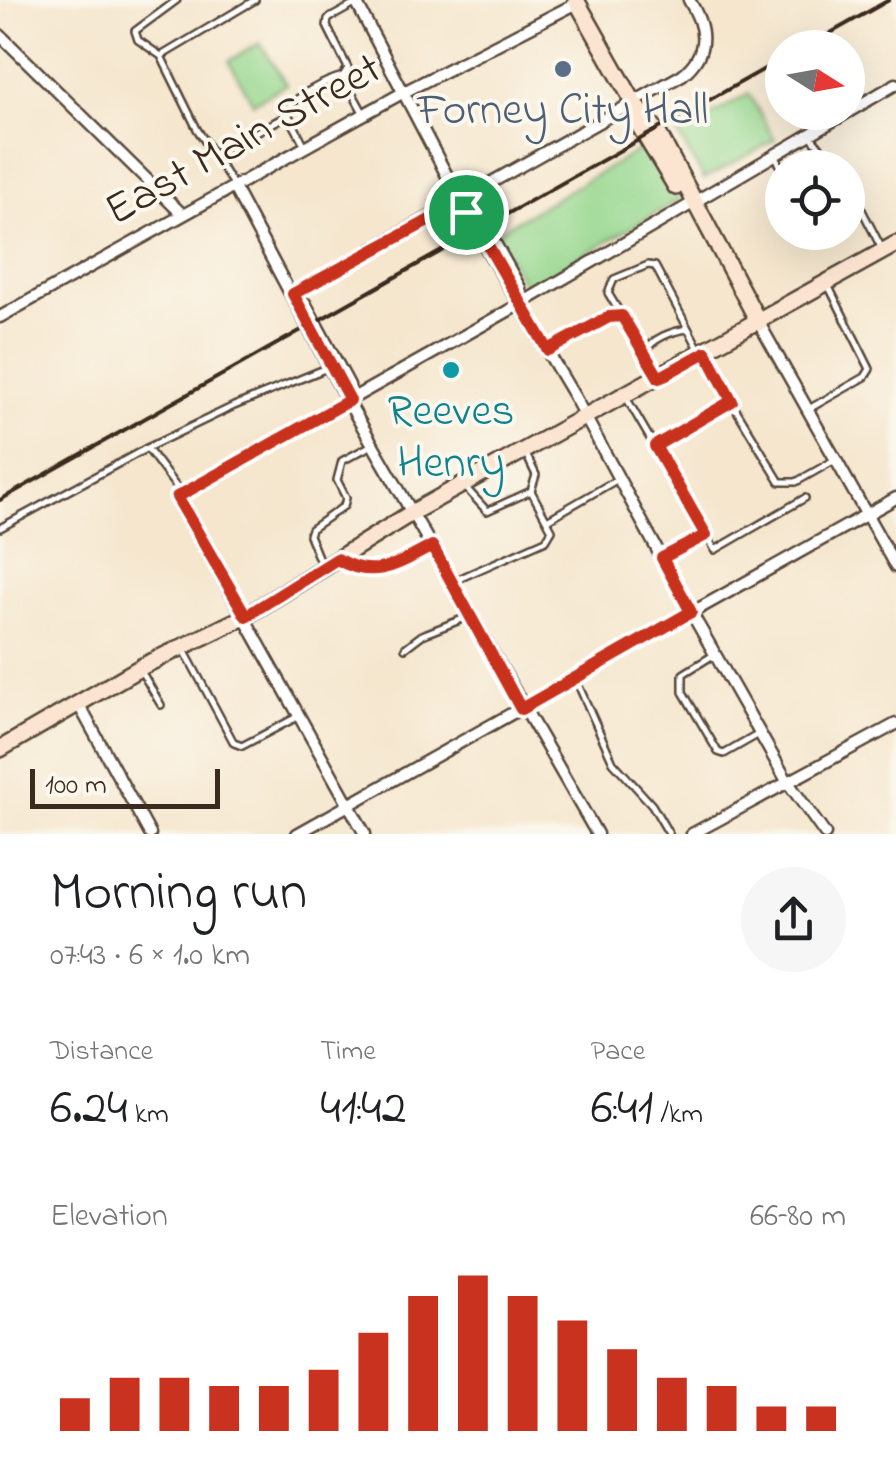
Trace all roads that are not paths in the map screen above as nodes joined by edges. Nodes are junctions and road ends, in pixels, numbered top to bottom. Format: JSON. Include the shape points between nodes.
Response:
{"nodes":[{"id":1,"x":177,"y":0,"type":"edge"},
{"id":2,"x":255,"y":0,"type":"edge"},
{"id":3,"x":688,"y":0,"type":"edge"},
{"id":4,"x":578,"y":1,"type":"edge"},
{"id":5,"x":355,"y":2,"type":"edge"},
{"id":6,"x":0,"y":36,"type":"edge"},
{"id":7,"x":162,"y":56,"type":"junction"},
{"id":8,"x":343,"y":76,"type":"junction"},
{"id":9,"x":896,"y":84,"type":"edge"},
{"id":10,"x":404,"y":92,"type":"junction"},
{"id":11,"x":634,"y":102,"type":"junction"},
{"id":12,"x":364,"y":114,"type":"junction"},
{"id":13,"x":288,"y":115,"type":"junction"},
{"id":14,"x":810,"y":135,"type":"junction"},
{"id":15,"x":305,"y":146,"type":"junction"},
{"id":16,"x":821,"y":149,"type":"edge"},
{"id":17,"x":786,"y":150,"type":"edge"},
{"id":18,"x":213,"y":155,"type":"junction"},
{"id":19,"x":765,"y":162,"type":"edge"},
{"id":20,"x":233,"y":186,"type":"junction"},
{"id":21,"x":463,"y":202,"type":"junction"},
{"id":22,"x":693,"y":205,"type":"junction"},
{"id":23,"x":865,"y":210,"type":"edge"},
{"id":24,"x":182,"y":214,"type":"junction"},
{"id":25,"x":890,"y":248,"type":"edge"},
{"id":26,"x":827,"y":284,"type":"junction"},
{"id":27,"x":293,"y":294,"type":"junction"},
{"id":28,"x":522,"y":303,"type":"junction"},
{"id":29,"x":0,"y":316,"type":"edge"},
{"id":30,"x":622,"y":316,"type":"junction"},
{"id":31,"x":759,"y":323,"type":"junction"},
{"id":32,"x":313,"y":326,"type":"junction"},
{"id":33,"x":688,"y":329,"type":"junction"},
{"id":34,"x":548,"y":350,"type":"junction"},
{"id":35,"x":644,"y":354,"type":"junction"},
{"id":36,"x":704,"y":354,"type":"junction"},
{"id":37,"x":329,"y":367,"type":"junction"},
{"id":38,"x":659,"y":378,"type":"junction"},
{"id":39,"x":626,"y":397,"type":"junction"},
{"id":40,"x":350,"y":400,"type":"junction"},
{"id":41,"x":732,"y":401,"type":"junction"},
{"id":42,"x":807,"y":410,"type":"junction"},
{"id":43,"x":586,"y":418,"type":"junction"},
{"id":44,"x":374,"y":444,"type":"junction"},
{"id":45,"x":655,"y":446,"type":"junction"},
{"id":46,"x":148,"y":448,"type":"junction"},
{"id":47,"x":525,"y":451,"type":"junction"},
{"id":48,"x":835,"y":460,"type":"junction"},
{"id":49,"x":619,"y":478,"type":"junction"},
{"id":50,"x":464,"y":484,"type":"junction"},
{"id":51,"x":531,"y":491,"type":"junction"},
{"id":52,"x":179,"y":496,"type":"junction"},
{"id":53,"x":805,"y":498,"type":"dead end"},
{"id":54,"x":896,"y":498,"type":"edge"},
{"id":55,"x":412,"y":512,"type":"junction"},
{"id":56,"x":865,"y":514,"type":"junction"},
{"id":57,"x":547,"y":520,"type":"junction"},
{"id":58,"x":0,"y":528,"type":"edge"},
{"id":59,"x":706,"y":535,"type":"junction"},
{"id":60,"x":432,"y":546,"type":"junction"},
{"id":61,"x":662,"y":558,"type":"junction"},
{"id":62,"x":337,"y":559,"type":"junction"},
{"id":63,"x":896,"y":566,"type":"edge"},
{"id":64,"x":322,"y":568,"type":"junction"},
{"id":65,"x":451,"y":582,"type":"junction"},
{"id":66,"x":691,"y":612,"type":"junction"},
{"id":67,"x":246,"y":616,"type":"junction"},
{"id":68,"x":470,"y":616,"type":"junction"},
{"id":69,"x":183,"y":647,"type":"junction"},
{"id":70,"x":405,"y":648,"type":"dead end"},
{"id":71,"x":715,"y":654,"type":"junction"},
{"id":72,"x":140,"y":668,"type":"junction"},
{"id":73,"x":575,"y":678,"type":"junction"},
{"id":74,"x":160,"y":704,"type":"dead end"},
{"id":75,"x":78,"y":705,"type":"junction"},
{"id":76,"x":521,"y":709,"type":"junction"},
{"id":77,"x":300,"y":716,"type":"junction"},
{"id":78,"x":896,"y":724,"type":"edge"},
{"id":79,"x":760,"y":733,"type":"junction"},
{"id":80,"x":0,"y":748,"type":"edge"},
{"id":81,"x":787,"y":780,"type":"junction"},
{"id":82,"x":348,"y":805,"type":"junction"},
{"id":83,"x":150,"y":834,"type":"edge"},
{"id":84,"x":296,"y":834,"type":"edge"},
{"id":85,"x":365,"y":834,"type":"edge"},
{"id":86,"x":597,"y":834,"type":"edge"},
{"id":87,"x":669,"y":834,"type":"edge"},
{"id":88,"x":692,"y":834,"type":"edge"},
{"id":89,"x":825,"y":834,"type":"edge"}],
"edges":[{"from":1,"to":7,"type":"lane","via":[[136,31],[138,40]]},
{"from":2,"to":7,"type":"lane"},
{"from":3,"to":11,"type":"street","via":[[702,24],[699,58]]},
{"from":4,"to":10,"type":"street","name":"East Main Street"},
{"from":4,"to":11,"type":"main road"},
{"from":5,"to":8,"type":"lane","via":[[328,18],[348,68]]},
{"from":5,"to":10,"type":"street"},
{"from":6,"to":24,"type":"street"},
{"from":7,"to":18,"type":"lane"},
{"from":8,"to":12,"type":"lane"},
{"from":8,"to":13,"type":"lane","via":[[290,103]]},
{"from":9,"to":14,"type":"street"},
{"from":10,"to":12,"type":"street","name":"East Main Street"},
{"from":10,"to":21,"type":"street"},
{"from":11,"to":21,"type":"street"},
{"from":11,"to":22,"type":"main road","via":[[634,117],[652,133],[682,197]]},
{"from":12,"to":15,"type":"street","name":"East Main Street"},
{"from":13,"to":15,"type":"lane"},
{"from":13,"to":18,"type":"lane"},
{"from":14,"to":16,"type":"lane"},
{"from":14,"to":17,"type":"street"},
{"from":15,"to":20,"type":"street","name":"East Main Street"},
{"from":18,"to":20,"type":"lane"},
{"from":19,"to":22,"type":"street"},
{"from":20,"to":24,"type":"street","name":"East Main Street"},
{"from":20,"to":27,"type":"street"},
{"from":21,"to":27,"type":"street"},
{"from":21,"to":28,"type":"street"},
{"from":22,"to":28,"type":"street"},
{"from":22,"to":31,"type":"main road"},
{"from":23,"to":25,"type":"lane"},
{"from":24,"to":29,"type":"street","name":"East Main Street"},
{"from":25,"to":26,"type":"main road"},
{"from":26,"to":31,"type":"main road"},
{"from":26,"to":42,"type":"lane","via":[[870,369]]},
{"from":27,"to":32,"type":"street"},
{"from":28,"to":34,"type":"street"},
{"from":28,"to":40,"type":"street"},
{"from":30,"to":33,"type":"lane","via":[[608,293],[614,279],[648,264]]},
{"from":30,"to":34,"type":"lane"},
{"from":30,"to":35,"type":"lane"},
{"from":31,"to":36,"type":"main road"},
{"from":31,"to":42,"type":"street"},
{"from":32,"to":37,"type":"street"},
{"from":32,"to":40,"type":"street","via":[[349,385]]},
{"from":33,"to":35,"type":"lane","via":[[675,330]]},
{"from":33,"to":36,"type":"lane"},
{"from":34,"to":43,"type":"street"},
{"from":35,"to":38,"type":"lane"},
{"from":36,"to":38,"type":"main road"},
{"from":36,"to":41,"type":"lane"},
{"from":37,"to":40,"type":"street"},
{"from":37,"to":46,"type":"lane"},
{"from":38,"to":39,"type":"main road"},
{"from":39,"to":43,"type":"main road"},
{"from":39,"to":45,"type":"lane"},
{"from":40,"to":44,"type":"street"},
{"from":40,"to":52,"type":"street"},
{"from":41,"to":45,"type":"lane"},
{"from":41,"to":48,"type":"lane","via":[[780,482],[796,482]]},
{"from":42,"to":48,"type":"street"},
{"from":43,"to":47,"type":"main road"},
{"from":43,"to":49,"type":"street"},
{"from":44,"to":55,"type":"street"},
{"from":44,"to":64,"type":"lane","via":[[342,461],[337,480],[344,506],[311,529]]},
{"from":45,"to":59,"type":"lane"},
{"from":46,"to":52,"type":"lane"},
{"from":46,"to":58,"type":"lane"},
{"from":47,"to":50,"type":"main road"},
{"from":47,"to":51,"type":"lane","via":[[536,475]]},
{"from":48,"to":56,"type":"street"},
{"from":49,"to":57,"type":"lane"},
{"from":49,"to":61,"type":"street"},
{"from":50,"to":51,"type":"lane","via":[[487,511]]},
{"from":50,"to":55,"type":"main road"},
{"from":51,"to":57,"type":"lane"},
{"from":52,"to":67,"type":"street"},
{"from":53,"to":59,"type":"lane","via":[[715,550]]},
{"from":54,"to":56,"type":"street"},
{"from":55,"to":60,"type":"street"},
{"from":55,"to":62,"type":"main road"},
{"from":56,"to":63,"type":"street"},
{"from":56,"to":66,"type":"street"},
{"from":57,"to":65,"type":"lane","via":[[552,530],[546,540]]},
{"from":59,"to":61,"type":"lane"},
{"from":60,"to":62,"type":"lane","via":[[382,572]]},
{"from":60,"to":65,"type":"street"},
{"from":61,"to":66,"type":"street"},
{"from":62,"to":64,"type":"main road"},
{"from":64,"to":67,"type":"main road"},
{"from":65,"to":68,"type":"street"},
{"from":66,"to":71,"type":"street"},
{"from":66,"to":73,"type":"street"},
{"from":67,"to":69,"type":"main road"},
{"from":67,"to":77,"type":"street"},
{"from":68,"to":70,"type":"lane"},
{"from":68,"to":76,"type":"street"},
{"from":69,"to":72,"type":"main road"},
{"from":69,"to":77,"type":"lane","via":[[234,744]]},
{"from":71,"to":79,"type":"street"},
{"from":71,"to":79,"type":"lane","via":[[680,680],[714,748],[724,754]]},
{"from":72,"to":74,"type":"lane"},
{"from":72,"to":75,"type":"main road"},
{"from":73,"to":76,"type":"street"},
{"from":73,"to":87,"type":"lane","via":[[613,762]]},
{"from":75,"to":80,"type":"main road"},
{"from":75,"to":83,"type":"street"},
{"from":76,"to":82,"type":"street"},
{"from":76,"to":86,"type":"street"},
{"from":77,"to":82,"type":"street"},
{"from":78,"to":81,"type":"street"},
{"from":79,"to":81,"type":"street"},
{"from":81,"to":88,"type":"street"},
{"from":81,"to":89,"type":"street"},
{"from":82,"to":84,"type":"street"},
{"from":82,"to":85,"type":"street"}]}
